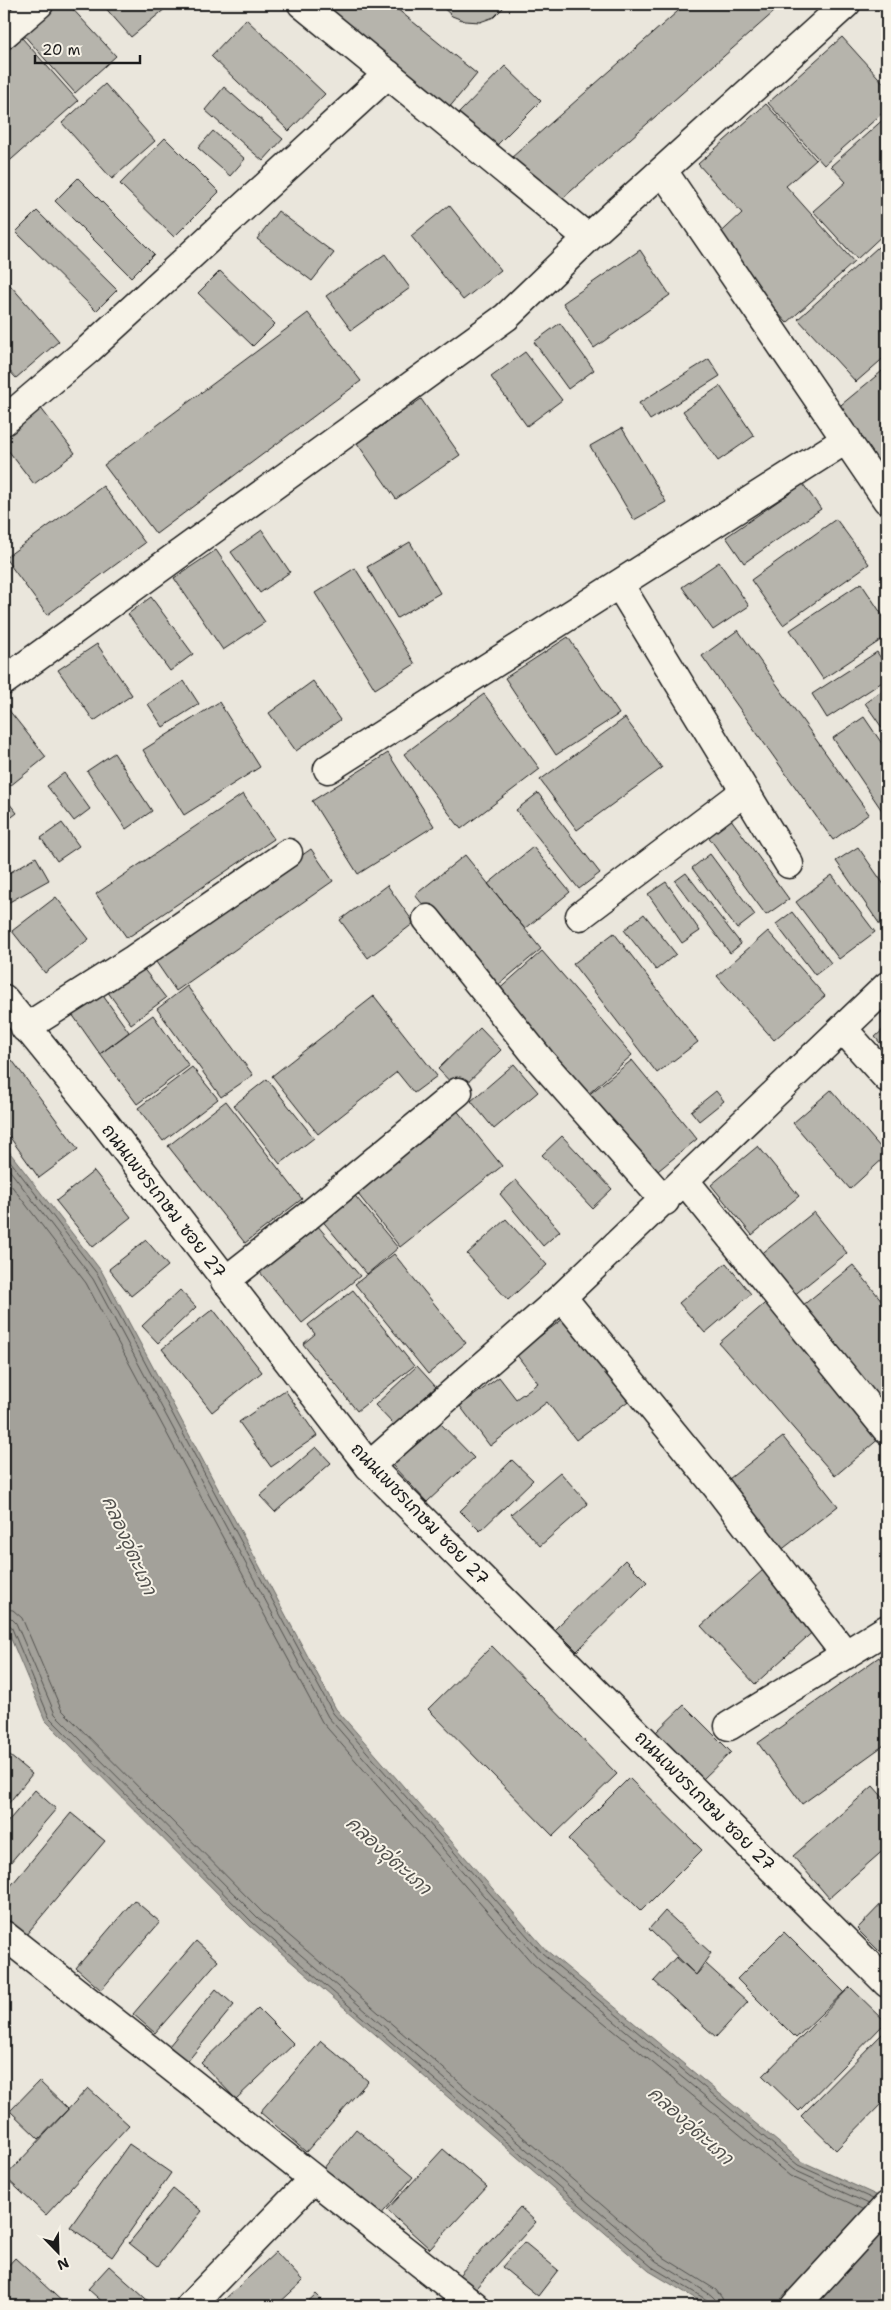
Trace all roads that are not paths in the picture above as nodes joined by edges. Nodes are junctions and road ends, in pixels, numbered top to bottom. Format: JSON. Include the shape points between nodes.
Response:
{"nodes":[{"id":1,"x":39,"y":4,"type":"edge"},
{"id":2,"x":302,"y":4,"type":"edge"},
{"id":3,"x":846,"y":4,"type":"edge"},
{"id":4,"x":4,"y":34,"type":"edge"},
{"id":5,"x":388,"y":74,"type":"junction"},
{"id":6,"x":662,"y":171,"type":"junction"},
{"id":7,"x":588,"y":238,"type":"junction"},
{"id":8,"x":4,"y":421,"type":"edge"},
{"id":9,"x":847,"y":438,"type":"junction"},
{"id":10,"x":887,"y":500,"type":"edge"},
{"id":11,"x":619,"y":584,"type":"junction"},
{"id":12,"x":4,"y":681,"type":"edge"},
{"id":13,"x":328,"y":769,"type":"dead end"},
{"id":14,"x":744,"y":792,"type":"junction"},
{"id":15,"x":288,"y":853,"type":"dead end"},
{"id":16,"x":789,"y":864,"type":"dead end"},
{"id":17,"x":580,"y":916,"type":"dead end"},
{"id":18,"x":427,"y":919,"type":"dead end"},
{"id":19,"x":887,"y":986,"type":"edge"},
{"id":20,"x":4,"y":999,"type":"edge"},
{"id":21,"x":25,"y":1028,"type":"junction"},
{"id":22,"x":843,"y":1029,"type":"junction"},
{"id":23,"x":887,"y":1078,"type":"edge"},
{"id":24,"x":458,"y":1092,"type":"dead end"},
{"id":25,"x":684,"y":1181,"type":"junction"},
{"id":26,"x":665,"y":1201,"type":"junction"},
{"id":27,"x":225,"y":1281,"type":"junction"},
{"id":28,"x":562,"y":1297,"type":"junction"},
{"id":29,"x":887,"y":1430,"type":"edge"},
{"id":30,"x":369,"y":1466,"type":"junction"},
{"id":31,"x":887,"y":1629,"type":"edge"},
{"id":32,"x":846,"y":1655,"type":"junction"},
{"id":33,"x":729,"y":1726,"type":"dead end"},
{"id":34,"x":4,"y":1935,"type":"edge"},
{"id":35,"x":887,"y":1983,"type":"edge"},
{"id":36,"x":313,"y":2179,"type":"junction"},
{"id":37,"x":887,"y":2206,"type":"edge"},
{"id":38,"x":190,"y":2306,"type":"edge"},
{"id":39,"x":475,"y":2306,"type":"edge"},
{"id":40,"x":795,"y":2306,"type":"edge"}],
"edges":[{"from":1,"to":4,"type":"street"},
{"from":2,"to":5,"type":"street"},
{"from":3,"to":6,"type":"street"},
{"from":5,"to":7,"type":"street"},
{"from":5,"to":8,"type":"street","via":[[89,349]]},
{"from":6,"to":7,"type":"street"},
{"from":6,"to":9,"type":"street"},
{"from":7,"to":12,"type":"street","via":[[506,317]]},
{"from":9,"to":10,"type":"street"},
{"from":9,"to":11,"type":"street"},
{"from":11,"to":13,"type":"street"},
{"from":11,"to":14,"type":"street"},
{"from":14,"to":16,"type":"street"},
{"from":14,"to":17,"type":"street"},
{"from":15,"to":21,"type":"street","via":[[110,975]]},
{"from":18,"to":26,"type":"street","via":[[541,1061]]},
{"from":19,"to":22,"type":"street"},
{"from":20,"to":21,"type":"street","name":"ถนนเพชรเกษม ซอย 27"},
{"from":21,"to":27,"type":"street","name":"ถนนเพชรเกษม ซอย 27","via":[[104,1122]]},
{"from":22,"to":23,"type":"street"},
{"from":22,"to":25,"type":"street"},
{"from":24,"to":27,"type":"street"},
{"from":25,"to":26,"type":"street"},
{"from":25,"to":29,"type":"street"},
{"from":26,"to":28,"type":"street"},
{"from":27,"to":30,"type":"street","name":"ถนนเพชรเกษม ซอย 27"},
{"from":28,"to":30,"type":"street"},
{"from":28,"to":32,"type":"street","via":[[717,1487]]},
{"from":30,"to":35,"type":"street","name":"ถนนเพชรเกษม ซอย 27"},
{"from":31,"to":32,"type":"street"},
{"from":32,"to":33,"type":"street"},
{"from":34,"to":36,"type":"street"},
{"from":36,"to":38,"type":"street"},
{"from":36,"to":39,"type":"street"},
{"from":37,"to":40,"type":"street"}]}
